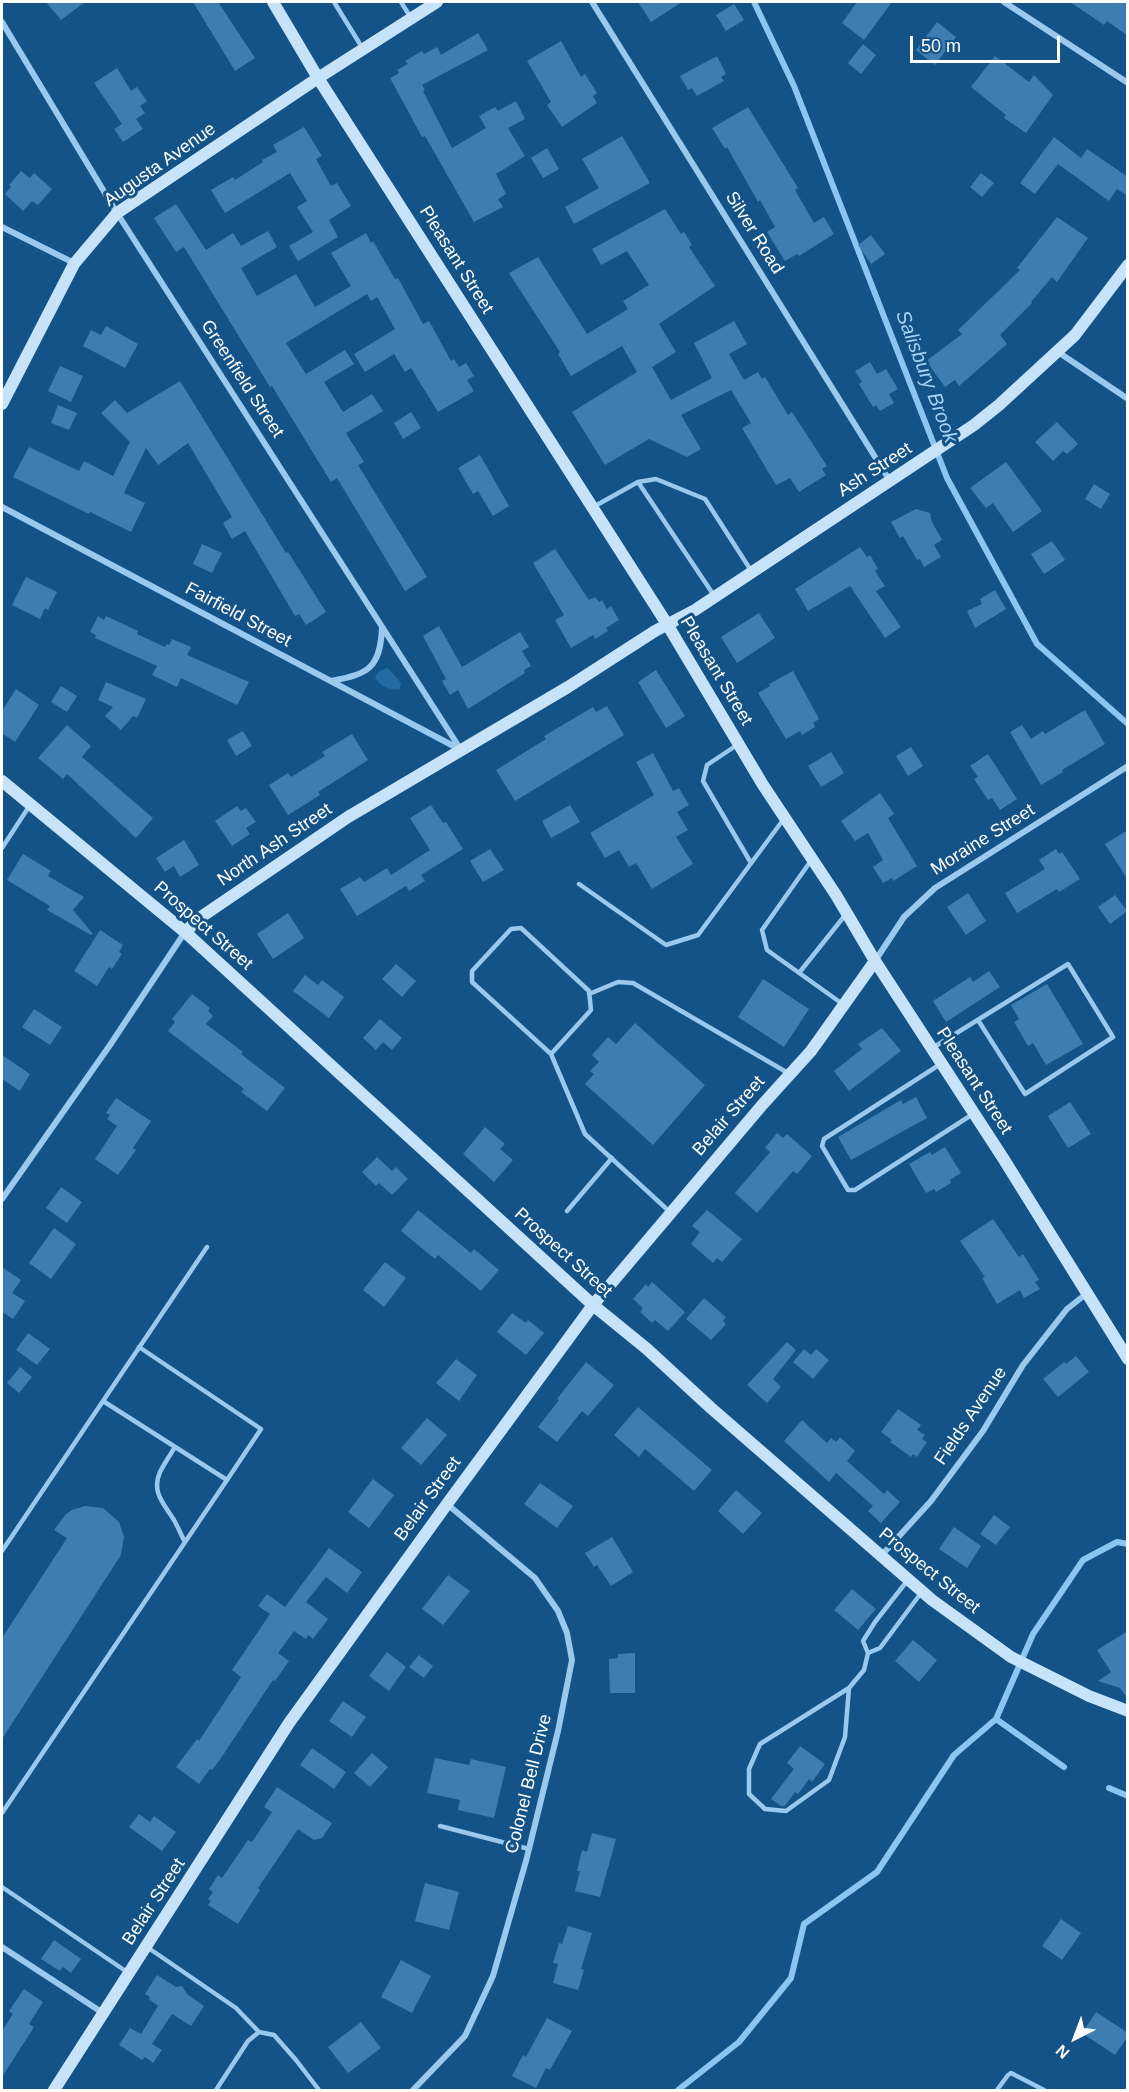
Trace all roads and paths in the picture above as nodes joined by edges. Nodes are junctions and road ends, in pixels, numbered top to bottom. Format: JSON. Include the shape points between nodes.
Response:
{"nodes":[{"id":1,"x":273,"y":2,"type":"edge"},
{"id":2,"x":334,"y":2,"type":"edge"},
{"id":3,"x":401,"y":2,"type":"edge"},
{"id":4,"x":437,"y":2,"type":"edge"},
{"id":5,"x":592,"y":2,"type":"edge"},
{"id":6,"x":1004,"y":2,"type":"edge"},
{"id":7,"x":411,"y":18,"type":"junction"},
{"id":8,"x":2,"y":22,"type":"edge"},
{"id":9,"x":363,"y":49,"type":"junction"},
{"id":10,"x":318,"y":78,"type":"junction"},
{"id":11,"x":1128,"y":83,"type":"edge"},
{"id":12,"x":117,"y":213,"type":"junction"},
{"id":13,"x":2,"y":227,"type":"edge"},
{"id":14,"x":74,"y":264,"type":"junction"},
{"id":15,"x":1128,"y":265,"type":"edge"},
{"id":16,"x":1058,"y":352,"type":"junction"},
{"id":17,"x":1128,"y":399,"type":"edge"},
{"id":18,"x":2,"y":404,"type":"edge"},
{"id":19,"x":891,"y":481,"type":"junction"},
{"id":20,"x":638,"y":482,"type":"junction"},
{"id":21,"x":2,"y":507,"type":"edge"},
{"id":22,"x":592,"y":508,"type":"junction"},
{"id":23,"x":752,"y":572,"type":"junction"},
{"id":24,"x":715,"y":597,"type":"junction"},
{"id":25,"x":667,"y":624,"type":"junction"},
{"id":26,"x":382,"y":627,"type":"junction"},
{"id":27,"x":331,"y":681,"type":"junction"},
{"id":28,"x":739,"y":744,"type":"junction"},
{"id":29,"x":461,"y":750,"type":"junction"},
{"id":30,"x":1128,"y":766,"type":"edge"},
{"id":31,"x":2,"y":781,"type":"edge"},
{"id":32,"x":30,"y":805,"type":"junction"},
{"id":33,"x":785,"y":818,"type":"junction"},
{"id":34,"x":2,"y":848,"type":"edge"},
{"id":35,"x":812,"y":860,"type":"junction"},
{"id":36,"x":751,"y":863,"type":"junction"},
{"id":37,"x":579,"y":884,"type":"dead end"},
{"id":38,"x":846,"y":914,"type":"junction"},
{"id":39,"x":185,"y":932,"type":"junction"},
{"id":40,"x":875,"y":961,"type":"junction"},
{"id":41,"x":799,"y":973,"type":"junction"},
{"id":42,"x":590,"y":994,"type":"junction"},
{"id":43,"x":844,"y":1005,"type":"junction"},
{"id":44,"x":978,"y":1020,"type":"junction"},
{"id":45,"x":931,"y":1049,"type":"junction"},
{"id":46,"x":551,"y":1054,"type":"junction"},
{"id":47,"x":940,"y":1064,"type":"junction"},
{"id":48,"x":790,"y":1074,"type":"junction"},
{"id":49,"x":973,"y":1114,"type":"junction"},
{"id":50,"x":612,"y":1158,"type":"junction"},
{"id":51,"x":2,"y":1199,"type":"edge"},
{"id":52,"x":567,"y":1211,"type":"dead end"},
{"id":53,"x":671,"y":1213,"type":"junction"},
{"id":54,"x":207,"y":1247,"type":"dead end"},
{"id":55,"x":1086,"y":1294,"type":"junction"},
{"id":56,"x":593,"y":1305,"type":"junction"},
{"id":57,"x":139,"y":1347,"type":"junction"},
{"id":58,"x":1128,"y":1359,"type":"edge"},
{"id":59,"x":103,"y":1401,"type":"junction"},
{"id":60,"x":176,"y":1448,"type":"junction"},
{"id":61,"x":227,"y":1480,"type":"junction"},
{"id":62,"x":447,"y":1504,"type":"junction"},
{"id":63,"x":184,"y":1542,"type":"junction"},
{"id":64,"x":2,"y":1551,"type":"edge"},
{"id":65,"x":881,"y":1556,"type":"junction"},
{"id":66,"x":909,"y":1579,"type":"junction"},
{"id":67,"x":923,"y":1591,"type":"junction"},
{"id":68,"x":868,"y":1653,"type":"junction"},
{"id":69,"x":849,"y":1688,"type":"junction"},
{"id":70,"x":1128,"y":1711,"type":"edge"},
{"id":71,"x":2,"y":1814,"type":"edge"},
{"id":72,"x":440,"y":1826,"type":"dead end"},
{"id":73,"x":529,"y":1849,"type":"junction"},
{"id":74,"x":2,"y":1887,"type":"edge"},
{"id":75,"x":2,"y":1947,"type":"edge"},
{"id":76,"x":147,"y":1947,"type":"junction"},
{"id":77,"x":129,"y":1974,"type":"junction"},
{"id":78,"x":104,"y":2014,"type":"junction"},
{"id":79,"x":259,"y":2032,"type":"junction"},
{"id":80,"x":54,"y":2091,"type":"edge"},
{"id":81,"x":216,"y":2091,"type":"edge"},
{"id":82,"x":319,"y":2091,"type":"edge"},
{"id":83,"x":413,"y":2091,"type":"edge"},
{"id":84,"x":997,"y":2091,"type":"edge"},
{"id":85,"x":1044,"y":2091,"type":"edge"}],
"edges":[{"from":1,"to":10,"type":"street","name":"Pleasant Street"},
{"from":2,"to":9,"type":"lane"},
{"from":3,"to":7,"type":"lane"},
{"from":4,"to":7,"type":"street","name":"Augusta Avenue"},
{"from":5,"to":19,"type":"street","name":"Silver Road"},
{"from":6,"to":11,"type":"street"},
{"from":7,"to":9,"type":"street","name":"Augusta Avenue"},
{"from":8,"to":12,"type":"street","name":"Greenfield Street"},
{"from":9,"to":10,"type":"street","name":"Augusta Avenue"},
{"from":10,"to":12,"type":"street","name":"Augusta Avenue"},
{"from":10,"to":22,"type":"street","name":"Pleasant Street"},
{"from":12,"to":14,"type":"street","name":"Augusta Avenue"},
{"from":12,"to":26,"type":"street","name":"Greenfield Street"},
{"from":13,"to":14,"type":"street"},
{"from":14,"to":18,"type":"street","name":"Augusta Avenue"},
{"from":15,"to":16,"type":"street","name":"Ash Street","via":[[1091,316]]},
{"from":16,"to":17,"type":"street"},
{"from":16,"to":19,"type":"street","name":"Ash Street","via":[[999,405]]},
{"from":19,"to":23,"type":"street","name":"Ash Street"},
{"from":20,"to":22,"type":"lane"},
{"from":20,"to":23,"type":"lane","via":[[656,479],[705,499]]},
{"from":20,"to":24,"type":"lane"},
{"from":21,"to":27,"type":"street","name":"Fairfield Street"},
{"from":22,"to":25,"type":"street","name":"Pleasant Street"},
{"from":23,"to":24,"type":"street","name":"Ash Street"},
{"from":24,"to":25,"type":"street","name":"Ash Street"},
{"from":25,"to":28,"type":"street","name":"Pleasant Street"},
{"from":25,"to":29,"type":"street","name":"North Ash Street"},
{"from":26,"to":27,"type":"street","via":[[381,650],[373,664],[363,673]]},
{"from":26,"to":29,"type":"street","name":"Greenfield Street"},
{"from":27,"to":29,"type":"street","name":"Fairfield Street"},
{"from":28,"to":33,"type":"street","name":"Pleasant Street"},
{"from":28,"to":36,"type":"lane","via":[[707,765],[703,781]]},
{"from":29,"to":39,"type":"street","name":"North Ash Street","via":[[348,817],[201,917]]},
{"from":30,"to":40,"type":"street","name":"Moraine Street","via":[[935,888],[904,917]]},
{"from":31,"to":32,"type":"street","name":"Prospect Street"},
{"from":32,"to":34,"type":"lane"},
{"from":32,"to":39,"type":"street","name":"Prospect Street"},
{"from":33,"to":35,"type":"street","name":"Pleasant Street"},
{"from":33,"to":36,"type":"lane"},
{"from":35,"to":38,"type":"street","name":"Pleasant Street"},
{"from":35,"to":41,"type":"lane","via":[[762,930],[767,950]]},
{"from":36,"to":37,"type":"lane","via":[[698,935],[666,945]]},
{"from":38,"to":40,"type":"street","name":"Pleasant Street"},
{"from":38,"to":41,"type":"lane"},
{"from":39,"to":51,"type":"street","name":"North Ash Street"},
{"from":39,"to":56,"type":"street","name":"Prospect Street"},
{"from":40,"to":43,"type":"street","name":"Belair Street"},
{"from":40,"to":45,"type":"street","name":"Pleasant Street"},
{"from":41,"to":43,"type":"lane"},
{"from":42,"to":46,"type":"lane","via":[[591,1010]]},
{"from":42,"to":46,"type":"lane","via":[[521,928],[511,929],[472,971],[472,982]]},
{"from":42,"to":48,"type":"lane","via":[[618,982],[633,983]]},
{"from":43,"to":48,"type":"street","name":"Belair Street"},
{"from":44,"to":44,"type":"lane","via":[[1068,964],[1113,1037],[1024,1094]]},
{"from":44,"to":45,"type":"lane"},
{"from":45,"to":47,"type":"street","name":"Pleasant Street"},
{"from":46,"to":50,"type":"lane","via":[[585,1134]]},
{"from":47,"to":49,"type":"street","name":"Pleasant Street"},
{"from":47,"to":49,"type":"lane","via":[[824,1139],[822,1146],[848,1190],[855,1190]]},
{"from":48,"to":53,"type":"street","name":"Belair Street"},
{"from":49,"to":55,"type":"street","name":"Pleasant Street"},
{"from":50,"to":52,"type":"lane"},
{"from":50,"to":53,"type":"lane"},
{"from":53,"to":56,"type":"street","name":"Belair Street"},
{"from":54,"to":57,"type":"lane"},
{"from":55,"to":58,"type":"street","name":"Pleasant Street"},
{"from":55,"to":65,"type":"street","name":"Fields Avenue","via":[[1067,1309],[1023,1365],[983,1431],[944,1484]]},
{"from":56,"to":62,"type":"street","name":"Belair Street"},
{"from":56,"to":65,"type":"street","name":"Prospect Street","via":[[647,1348]]},
{"from":57,"to":59,"type":"lane"},
{"from":57,"to":61,"type":"lane","via":[[261,1429]]},
{"from":59,"to":60,"type":"lane"},
{"from":59,"to":64,"type":"lane"},
{"from":60,"to":61,"type":"lane"},
{"from":60,"to":63,"type":"lane","via":[[156,1483],[164,1507]]},
{"from":61,"to":63,"type":"lane"},
{"from":62,"to":73,"type":"street","name":"Colonel Bell Drive","via":[[535,1578],[558,1611],[567,1633],[572,1660]]},
{"from":62,"to":76,"type":"street","name":"Belair Street","via":[[289,1723]]},
{"from":63,"to":71,"type":"lane"},
{"from":65,"to":66,"type":"street","name":"Prospect Street"},
{"from":66,"to":67,"type":"street","name":"Prospect Street"},
{"from":66,"to":68,"type":"lane","via":[[863,1641]]},
{"from":67,"to":68,"type":"lane","via":[[880,1648]]},
{"from":67,"to":70,"type":"street","name":"Prospect Street","via":[[1011,1657]]},
{"from":68,"to":69,"type":"lane","via":[[864,1670]]},
{"from":69,"to":69,"type":"lane","via":[[760,1744],[748,1769],[749,1794],[765,1809],[786,1811],[829,1780],[845,1737]]},
{"from":72,"to":73,"type":"lane"},
{"from":73,"to":83,"type":"street","name":"Colonel Bell Drive","via":[[494,1976],[465,2036]]},
{"from":74,"to":77,"type":"lane"},
{"from":75,"to":78,"type":"street"},
{"from":76,"to":77,"type":"street","name":"Belair Street"},
{"from":76,"to":79,"type":"lane","via":[[236,2008]]},
{"from":77,"to":78,"type":"street","name":"Belair Street"},
{"from":78,"to":80,"type":"street","name":"Belair Street"},
{"from":79,"to":81,"type":"lane","via":[[248,2041]]},
{"from":79,"to":82,"type":"lane","via":[[274,2035]]},
{"from":84,"to":85,"type":"lane","via":[[1011,2073]]}]}
